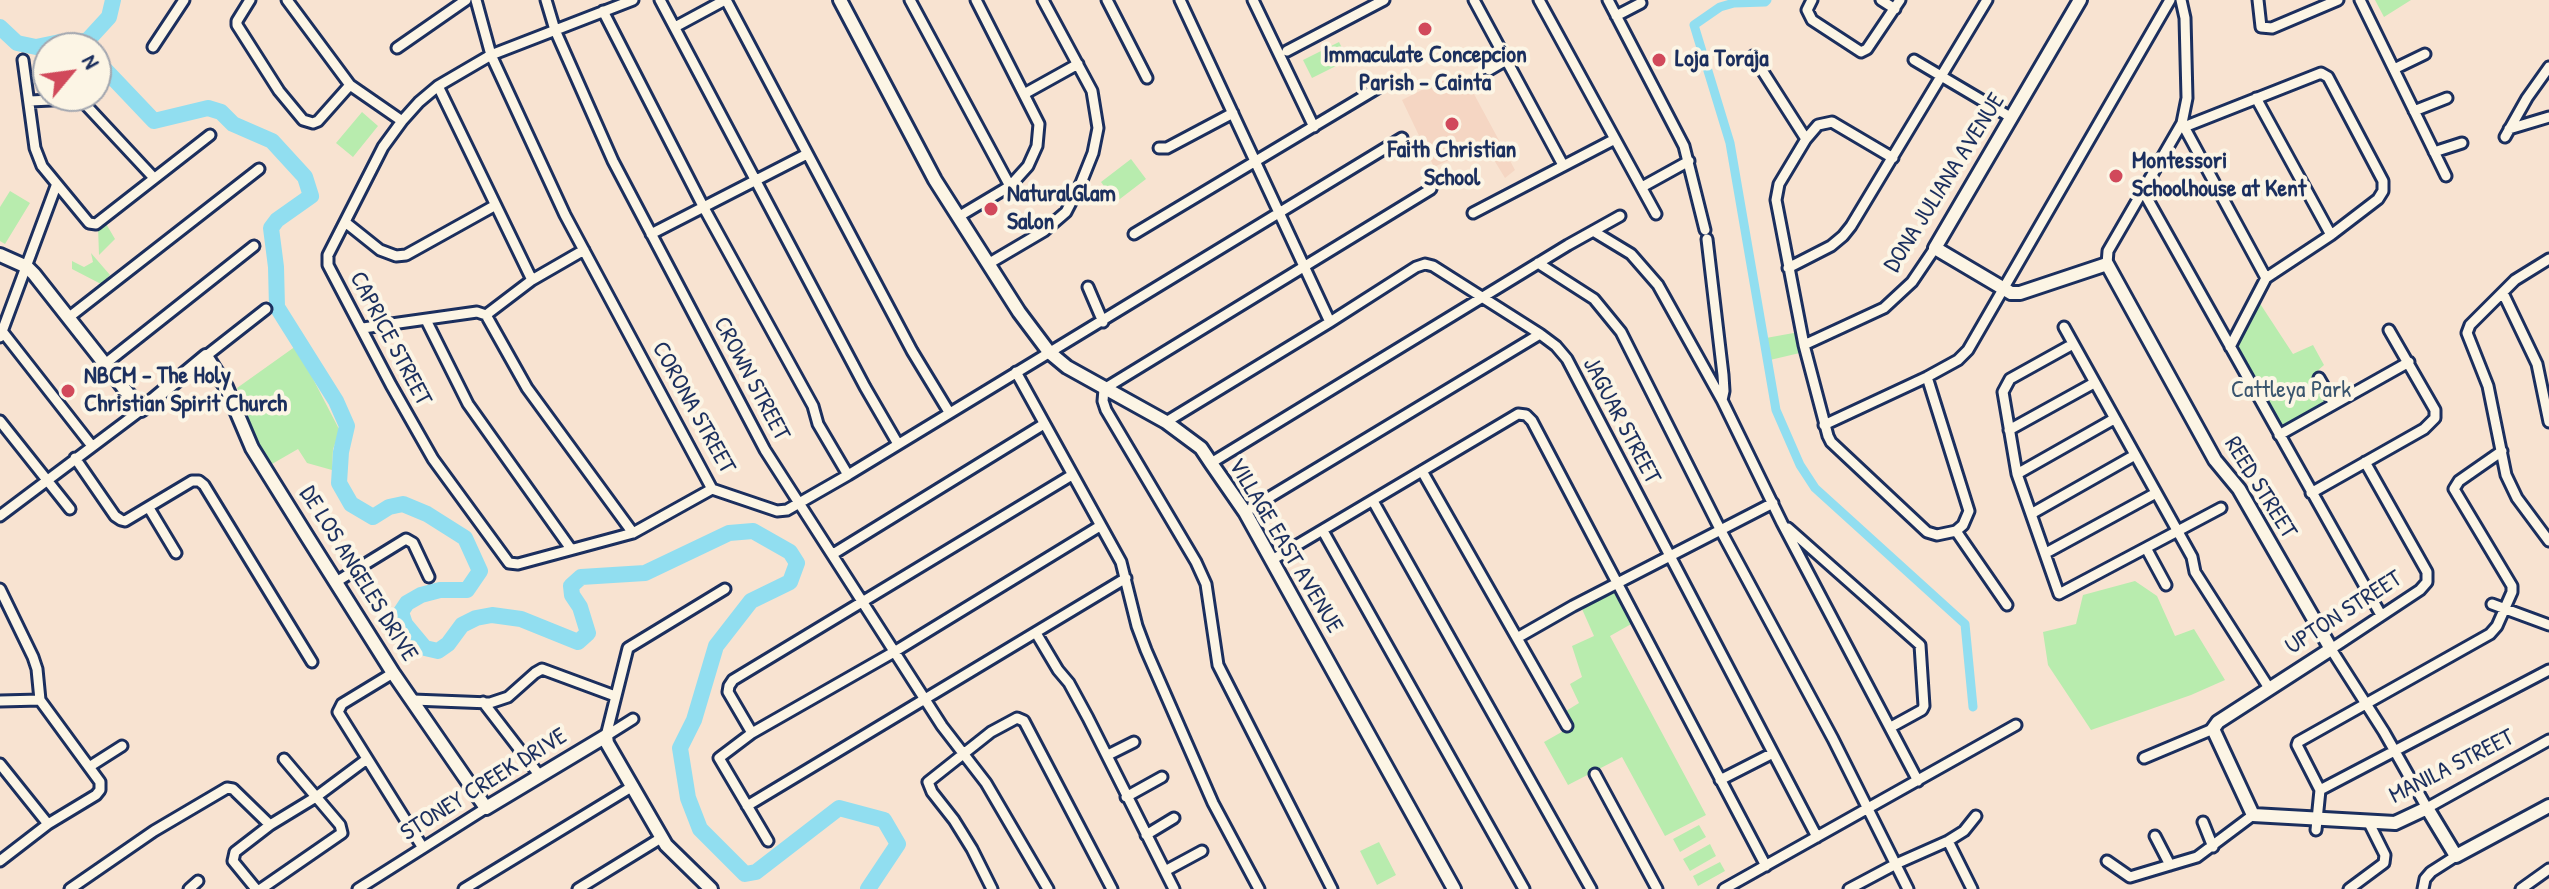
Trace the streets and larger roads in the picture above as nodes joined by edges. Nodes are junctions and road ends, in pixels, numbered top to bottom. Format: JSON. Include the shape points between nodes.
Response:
{"nodes":[{"id":1,"x":184,"y":0,"type":"edge"},
{"id":2,"x":250,"y":0,"type":"edge"},
{"id":3,"x":287,"y":0,"type":"edge"},
{"id":4,"x":466,"y":0,"type":"edge"},
{"id":5,"x":476,"y":0,"type":"edge"},
{"id":6,"x":546,"y":0,"type":"edge"},
{"id":7,"x":633,"y":0,"type":"edge"},
{"id":8,"x":660,"y":0,"type":"edge"},
{"id":9,"x":726,"y":0,"type":"edge"},
{"id":10,"x":840,"y":0,"type":"edge"},
{"id":11,"x":910,"y":0,"type":"edge"},
{"id":12,"x":976,"y":0,"type":"edge"},
{"id":13,"x":1043,"y":0,"type":"edge"},
{"id":14,"x":1107,"y":0,"type":"edge"},
{"id":15,"x":1180,"y":0,"type":"edge"},
{"id":16,"x":1253,"y":0,"type":"edge"},
{"id":17,"x":1384,"y":0,"type":"edge"},
{"id":18,"x":1474,"y":0,"type":"edge"},
{"id":19,"x":1539,"y":0,"type":"edge"},
{"id":20,"x":1608,"y":0,"type":"edge"},
{"id":21,"x":1812,"y":0,"type":"edge"},
{"id":22,"x":1881,"y":0,"type":"edge"},
{"id":23,"x":1987,"y":0,"type":"edge"},
{"id":24,"x":2080,"y":0,"type":"edge"},
{"id":25,"x":2170,"y":0,"type":"edge"},
{"id":26,"x":2181,"y":0,"type":"edge"},
{"id":27,"x":2258,"y":0,"type":"edge"},
{"id":28,"x":2338,"y":0,"type":"edge"},
{"id":29,"x":2360,"y":0,"type":"edge"},
{"id":30,"x":1641,"y":3,"type":"dead end"},
{"id":31,"x":1898,"y":4,"type":"edge"},
{"id":32,"x":603,"y":11,"type":"junction"},
{"id":33,"x":1616,"y":16,"type":"junction"},
{"id":34,"x":675,"y":27,"type":"junction"},
{"id":35,"x":555,"y":30,"type":"junction"},
{"id":36,"x":153,"y":47,"type":"dead end"},
{"id":37,"x":397,"y":48,"type":"dead end"},
{"id":38,"x":1287,"y":51,"type":"dead end"},
{"id":39,"x":2425,"y":54,"type":"dead end"},
{"id":40,"x":491,"y":55,"type":"junction"},
{"id":41,"x":1753,"y":56,"type":"dead end"},
{"id":42,"x":23,"y":60,"type":"dead end"},
{"id":43,"x":1506,"y":60,"type":"junction"},
{"id":44,"x":1914,"y":60,"type":"dead end"},
{"id":45,"x":1078,"y":64,"type":"junction"},
{"id":46,"x":2549,"y":67,"type":"edge"},
{"id":47,"x":2394,"y":69,"type":"junction"},
{"id":48,"x":1489,"y":70,"type":"dead end"},
{"id":49,"x":1942,"y":77,"type":"junction"},
{"id":50,"x":1147,"y":78,"type":"dead end"},
{"id":51,"x":1386,"y":83,"type":"dead end"},
{"id":52,"x":350,"y":85,"type":"junction"},
{"id":53,"x":438,"y":86,"type":"junction"},
{"id":54,"x":1024,"y":94,"type":"junction"},
{"id":55,"x":2256,"y":98,"type":"junction"},
{"id":56,"x":2447,"y":98,"type":"dead end"},
{"id":57,"x":30,"y":101,"type":"junction"},
{"id":58,"x":2414,"y":111,"type":"junction"},
{"id":59,"x":1233,"y":113,"type":"junction"},
{"id":60,"x":2549,"y":117,"type":"edge"},
{"id":61,"x":2012,"y":118,"type":"junction"},
{"id":62,"x":402,"y":121,"type":"junction"},
{"id":63,"x":2183,"y":125,"type":"junction"},
{"id":64,"x":1314,"y":127,"type":"junction"},
{"id":65,"x":210,"y":135,"type":"dead end"},
{"id":66,"x":1402,"y":138,"type":"dead end"},
{"id":67,"x":1615,"y":139,"type":"junction"},
{"id":68,"x":1806,"y":139,"type":"junction"},
{"id":69,"x":2462,"y":143,"type":"dead end"},
{"id":70,"x":1159,"y":148,"type":"dead end"},
{"id":71,"x":2434,"y":152,"type":"junction"},
{"id":72,"x":807,"y":154,"type":"junction"},
{"id":73,"x":1893,"y":158,"type":"junction"},
{"id":74,"x":1254,"y":161,"type":"junction"},
{"id":75,"x":1689,"y":161,"type":"junction"},
{"id":76,"x":1563,"y":165,"type":"junction"},
{"id":77,"x":259,"y":169,"type":"dead end"},
{"id":78,"x":2446,"y":176,"type":"dead end"},
{"id":79,"x":154,"y":178,"type":"junction"},
{"id":80,"x":756,"y":181,"type":"junction"},
{"id":81,"x":56,"y":186,"type":"junction"},
{"id":82,"x":1010,"y":186,"type":"junction"},
{"id":83,"x":1642,"y":187,"type":"junction"},
{"id":84,"x":1431,"y":189,"type":"dead end"},
{"id":85,"x":2143,"y":191,"type":"junction"},
{"id":86,"x":494,"y":206,"type":"junction"},
{"id":87,"x":704,"y":208,"type":"junction"},
{"id":88,"x":1280,"y":213,"type":"junction"},
{"id":89,"x":1473,"y":213,"type":"dead end"},
{"id":90,"x":1656,"y":214,"type":"dead end"},
{"id":91,"x":1620,"y":216,"type":"dead end"},
{"id":92,"x":958,"y":217,"type":"junction"},
{"id":93,"x":345,"y":222,"type":"junction"},
{"id":94,"x":1593,"y":231,"type":"junction"},
{"id":95,"x":651,"y":234,"type":"junction"},
{"id":96,"x":1134,"y":234,"type":"dead end"},
{"id":97,"x":2331,"y":235,"type":"junction"},
{"id":98,"x":254,"y":246,"type":"dead end"},
{"id":99,"x":1935,"y":248,"type":"junction"},
{"id":100,"x":584,"y":250,"type":"junction"},
{"id":101,"x":0,"y":255,"type":"edge"},
{"id":102,"x":2549,"y":259,"type":"edge"},
{"id":103,"x":1538,"y":263,"type":"junction"},
{"id":104,"x":988,"y":264,"type":"junction"},
{"id":105,"x":2107,"y":264,"type":"junction"},
{"id":106,"x":1305,"y":266,"type":"junction"},
{"id":107,"x":27,"y":267,"type":"junction"},
{"id":108,"x":1788,"y":268,"type":"junction"},
{"id":109,"x":2266,"y":278,"type":"junction"},
{"id":110,"x":532,"y":280,"type":"junction"},
{"id":111,"x":1088,"y":287,"type":"dead end"},
{"id":112,"x":2004,"y":289,"type":"junction"},
{"id":113,"x":2503,"y":293,"type":"junction"},
{"id":114,"x":1482,"y":298,"type":"junction"},
{"id":115,"x":266,"y":309,"type":"dead end"},
{"id":116,"x":486,"y":315,"type":"junction"},
{"id":117,"x":68,"y":318,"type":"junction"},
{"id":118,"x":426,"y":320,"type":"junction"},
{"id":119,"x":1103,"y":322,"type":"junction"},
{"id":120,"x":1330,"y":322,"type":"junction"},
{"id":121,"x":2064,"y":327,"type":"dead end"},
{"id":122,"x":363,"y":328,"type":"junction"},
{"id":123,"x":2389,"y":330,"type":"dead end"},
{"id":124,"x":1,"y":334,"type":"edge"},
{"id":125,"x":1540,"y":334,"type":"junction"},
{"id":126,"x":2073,"y":344,"type":"junction"},
{"id":127,"x":1804,"y":345,"type":"junction"},
{"id":128,"x":2230,"y":347,"type":"junction"},
{"id":129,"x":1049,"y":352,"type":"junction"},
{"id":130,"x":206,"y":356,"type":"junction"},
{"id":131,"x":2409,"y":362,"type":"junction"},
{"id":132,"x":105,"y":364,"type":"junction"},
{"id":133,"x":1016,"y":372,"type":"junction"},
{"id":134,"x":1927,"y":377,"type":"junction"},
{"id":135,"x":2319,"y":378,"type":"dead end"},
{"id":136,"x":2094,"y":383,"type":"junction"},
{"id":137,"x":1104,"y":389,"type":"junction"},
{"id":138,"x":1722,"y":400,"type":"junction"},
{"id":139,"x":2334,"y":404,"type":"junction"},
{"id":140,"x":141,"y":410,"type":"junction"},
{"id":141,"x":949,"y":412,"type":"junction"},
{"id":142,"x":2114,"y":419,"type":"junction"},
{"id":143,"x":0,"y":421,"type":"edge"},
{"id":144,"x":1166,"y":422,"type":"junction"},
{"id":145,"x":2549,"y":422,"type":"edge"},
{"id":146,"x":1044,"y":424,"type":"junction"},
{"id":147,"x":1824,"y":425,"type":"junction"},
{"id":148,"x":2009,"y":430,"type":"junction"},
{"id":149,"x":2279,"y":435,"type":"junction"},
{"id":150,"x":898,"y":444,"type":"junction"},
{"id":151,"x":92,"y":446,"type":"junction"},
{"id":152,"x":2502,"y":451,"type":"junction"},
{"id":153,"x":2135,"y":455,"type":"junction"},
{"id":154,"x":75,"y":458,"type":"junction"},
{"id":155,"x":2365,"y":462,"type":"junction"},
{"id":156,"x":1211,"y":463,"type":"junction"},
{"id":157,"x":1422,"y":471,"type":"junction"},
{"id":158,"x":2017,"y":474,"type":"junction"},
{"id":159,"x":848,"y":475,"type":"junction"},
{"id":160,"x":1072,"y":475,"type":"junction"},
{"id":161,"x":47,"y":479,"type":"junction"},
{"id":162,"x":712,"y":489,"type":"junction"},
{"id":163,"x":2156,"y":493,"type":"junction"},
{"id":164,"x":2311,"y":493,"type":"junction"},
{"id":165,"x":1373,"y":501,"type":"junction"},
{"id":166,"x":800,"y":503,"type":"junction"},
{"id":167,"x":1773,"y":503,"type":"junction"},
{"id":168,"x":149,"y":508,"type":"junction"},
{"id":169,"x":2221,"y":508,"type":"dead end"},
{"id":170,"x":70,"y":509,"type":"dead end"},
{"id":171,"x":1245,"y":512,"type":"junction"},
{"id":172,"x":2031,"y":514,"type":"junction"},
{"id":173,"x":0,"y":516,"type":"edge"},
{"id":174,"x":1782,"y":523,"type":"junction"},
{"id":175,"x":1100,"y":526,"type":"junction"},
{"id":176,"x":1323,"y":531,"type":"junction"},
{"id":177,"x":1721,"y":531,"type":"junction"},
{"id":178,"x":1956,"y":531,"type":"junction"},
{"id":179,"x":2177,"y":531,"type":"junction"},
{"id":180,"x":633,"y":533,"type":"junction"},
{"id":181,"x":2549,"y":541,"type":"edge"},
{"id":182,"x":2146,"y":548,"type":"junction"},
{"id":183,"x":571,"y":549,"type":"junction"},
{"id":184,"x":176,"y":553,"type":"dead end"},
{"id":185,"x":2046,"y":553,"type":"junction"},
{"id":186,"x":833,"y":554,"type":"junction"},
{"id":187,"x":1670,"y":557,"type":"junction"},
{"id":188,"x":1272,"y":560,"type":"junction"},
{"id":189,"x":429,"y":577,"type":"dead end"},
{"id":190,"x":1126,"y":578,"type":"junction"},
{"id":191,"x":336,"y":582,"type":"junction"},
{"id":192,"x":1619,"y":584,"type":"junction"},
{"id":193,"x":2166,"y":585,"type":"dead end"},
{"id":194,"x":725,"y":589,"type":"dead end"},
{"id":195,"x":0,"y":591,"type":"edge"},
{"id":196,"x":864,"y":603,"type":"junction"},
{"id":197,"x":2492,"y":604,"type":"dead end"},
{"id":198,"x":2007,"y":605,"type":"dead end"},
{"id":199,"x":2505,"y":608,"type":"junction"},
{"id":200,"x":2381,"y":615,"type":"junction"},
{"id":201,"x":2549,"y":625,"type":"edge"},
{"id":202,"x":1036,"y":633,"type":"junction"},
{"id":203,"x":1517,"y":638,"type":"junction"},
{"id":204,"x":2331,"y":649,"type":"junction"},
{"id":205,"x":894,"y":652,"type":"junction"},
{"id":206,"x":312,"y":662,"type":"dead end"},
{"id":207,"x":2549,"y":670,"type":"edge"},
{"id":208,"x":393,"y":673,"type":"junction"},
{"id":209,"x":2269,"y":688,"type":"junction"},
{"id":210,"x":615,"y":696,"type":"junction"},
{"id":211,"x":40,"y":700,"type":"junction"},
{"id":212,"x":413,"y":700,"type":"junction"},
{"id":213,"x":926,"y":700,"type":"junction"},
{"id":214,"x":0,"y":701,"type":"edge"},
{"id":215,"x":483,"y":702,"type":"junction"},
{"id":216,"x":2366,"y":703,"type":"junction"},
{"id":217,"x":633,"y":719,"type":"dead end"},
{"id":218,"x":2016,"y":725,"type":"dead end"},
{"id":219,"x":1567,"y":726,"type":"dead end"},
{"id":220,"x":1891,"y":727,"type":"junction"},
{"id":221,"x":2213,"y":729,"type":"junction"},
{"id":222,"x":752,"y":733,"type":"junction"},
{"id":223,"x":606,"y":736,"type":"junction"},
{"id":224,"x":2549,"y":740,"type":"edge"},
{"id":225,"x":1134,"y":742,"type":"dead end"},
{"id":226,"x":122,"y":746,"type":"dead end"},
{"id":227,"x":2395,"y":751,"type":"junction"},
{"id":228,"x":964,"y":753,"type":"junction"},
{"id":229,"x":1773,"y":753,"type":"junction"},
{"id":230,"x":1108,"y":755,"type":"junction"},
{"id":231,"x":2144,"y":758,"type":"dead end"},
{"id":232,"x":284,"y":759,"type":"dead end"},
{"id":233,"x":367,"y":759,"type":"junction"},
{"id":234,"x":0,"y":764,"type":"edge"},
{"id":235,"x":89,"y":767,"type":"junction"},
{"id":236,"x":1595,"y":774,"type":"dead end"},
{"id":237,"x":540,"y":776,"type":"junction"},
{"id":238,"x":1162,"y":777,"type":"dead end"},
{"id":239,"x":1720,"y":780,"type":"junction"},
{"id":240,"x":1918,"y":781,"type":"junction"},
{"id":241,"x":633,"y":786,"type":"junction"},
{"id":242,"x":2320,"y":790,"type":"junction"},
{"id":243,"x":316,"y":797,"type":"junction"},
{"id":244,"x":1126,"y":797,"type":"junction"},
{"id":245,"x":747,"y":806,"type":"junction"},
{"id":246,"x":2549,"y":806,"type":"edge"},
{"id":247,"x":486,"y":808,"type":"junction"},
{"id":248,"x":2427,"y":808,"type":"junction"},
{"id":249,"x":1869,"y":809,"type":"junction"},
{"id":250,"x":2253,"y":815,"type":"junction"},
{"id":251,"x":1976,"y":816,"type":"dead end"},
{"id":252,"x":1174,"y":818,"type":"dead end"},
{"id":253,"x":2203,"y":822,"type":"dead end"},
{"id":254,"x":2369,"y":823,"type":"junction"},
{"id":255,"x":48,"y":824,"type":"junction"},
{"id":256,"x":270,"y":825,"type":"junction"},
{"id":257,"x":2317,"y":825,"type":"junction"},
{"id":258,"x":1146,"y":835,"type":"junction"},
{"id":259,"x":2155,"y":836,"type":"dead end"},
{"id":260,"x":1817,"y":837,"type":"junction"},
{"id":261,"x":661,"y":838,"type":"junction"},
{"id":262,"x":768,"y":841,"type":"dead end"},
{"id":263,"x":1948,"y":841,"type":"junction"},
{"id":264,"x":2213,"y":847,"type":"junction"},
{"id":265,"x":423,"y":848,"type":"junction"},
{"id":266,"x":1202,"y":851,"type":"dead end"},
{"id":267,"x":2456,"y":856,"type":"junction"},
{"id":268,"x":0,"y":861,"type":"edge"},
{"id":269,"x":2107,"y":861,"type":"dead end"},
{"id":270,"x":1896,"y":864,"type":"junction"},
{"id":271,"x":2170,"y":865,"type":"junction"},
{"id":272,"x":1766,"y":866,"type":"junction"},
{"id":273,"x":2549,"y":869,"type":"edge"},
{"id":274,"x":1165,"y":871,"type":"junction"},
{"id":275,"x":198,"y":881,"type":"dead end"},
{"id":276,"x":70,"y":889,"type":"edge"},
{"id":277,"x":189,"y":889,"type":"edge"},
{"id":278,"x":258,"y":889,"type":"edge"},
{"id":279,"x":358,"y":889,"type":"edge"},
{"id":280,"x":464,"y":889,"type":"edge"},
{"id":281,"x":578,"y":889,"type":"edge"},
{"id":282,"x":711,"y":889,"type":"edge"},
{"id":283,"x":992,"y":889,"type":"edge"},
{"id":284,"x":1048,"y":889,"type":"edge"},
{"id":285,"x":1112,"y":889,"type":"edge"},
{"id":286,"x":1174,"y":889,"type":"edge"},
{"id":287,"x":1259,"y":889,"type":"edge"},
{"id":288,"x":1332,"y":889,"type":"edge"},
{"id":289,"x":1454,"y":889,"type":"edge"},
{"id":290,"x":1524,"y":889,"type":"edge"},
{"id":291,"x":1591,"y":889,"type":"edge"},
{"id":292,"x":1657,"y":889,"type":"edge"},
{"id":293,"x":1724,"y":889,"type":"edge"},
{"id":294,"x":1849,"y":889,"type":"edge"},
{"id":295,"x":1908,"y":889,"type":"edge"},
{"id":296,"x":1972,"y":889,"type":"edge"},
{"id":297,"x":2349,"y":889,"type":"edge"},
{"id":298,"x":2423,"y":889,"type":"edge"},
{"id":299,"x":2521,"y":889,"type":"edge"}],
"edges":[{"from":1,"to":36,"type":"street"},
{"from":2,"to":52,"type":"street","via":[[237,25],[303,120],[318,121]]},
{"from":3,"to":52,"type":"street"},
{"from":4,"to":37,"type":"street"},
{"from":5,"to":40,"type":"street","name":"CORONA STREET"},
{"from":6,"to":35,"type":"street","name":"CROWN STREET"},
{"from":7,"to":32,"type":"street","name":"CAPRICE STREET"},
{"from":8,"to":34,"type":"street"},
{"from":9,"to":34,"type":"street"},
{"from":9,"to":72,"type":"street"},
{"from":10,"to":92,"type":"street","name":"VILLAGE EAST AVENUE"},
{"from":11,"to":82,"type":"street"},
{"from":12,"to":54,"type":"street"},
{"from":13,"to":45,"type":"street"},
{"from":14,"to":50,"type":"street"},
{"from":15,"to":59,"type":"street"},
{"from":16,"to":64,"type":"street"},
{"from":17,"to":38,"type":"street"},
{"from":18,"to":43,"type":"street"},
{"from":19,"to":67,"type":"street"},
{"from":20,"to":33,"type":"street"},
{"from":21,"to":31,"type":"street","via":[[1807,10],[1812,20],[1858,52],[1867,49]]},
{"from":22,"to":31,"type":"street"},
{"from":23,"to":49,"type":"street"},
{"from":24,"to":61,"type":"street","name":"DONA JULIANA AVENUE"},
{"from":25,"to":112,"type":"street"},
{"from":26,"to":63,"type":"street","via":[[2187,98]]},
{"from":27,"to":28,"type":"street","via":[[2261,27],[2272,28]]},
{"from":29,"to":47,"type":"street"},
{"from":30,"to":33,"type":"street"},
{"from":32,"to":35,"type":"street","name":"CAPRICE STREET"},
{"from":32,"to":87,"type":"street"},
{"from":33,"to":75,"type":"street"},
{"from":34,"to":80,"type":"street"},
{"from":35,"to":40,"type":"street","name":"CAPRICE STREET"},
{"from":35,"to":95,"type":"street","name":"CROWN STREET"},
{"from":39,"to":47,"type":"street"},
{"from":40,"to":53,"type":"street","name":"CAPRICE STREET"},
{"from":40,"to":100,"type":"street","name":"CORONA STREET"},
{"from":41,"to":68,"type":"street"},
{"from":42,"to":57,"type":"street"},
{"from":43,"to":48,"type":"street"},
{"from":43,"to":76,"type":"street"},
{"from":44,"to":49,"type":"street"},
{"from":45,"to":54,"type":"street"},
{"from":45,"to":104,"type":"street","via":[[1092,91],[1098,128],[1081,183],[1066,212]]},
{"from":46,"to":60,"type":"street","via":[[2507,133]]},
{"from":47,"to":58,"type":"street"},
{"from":49,"to":61,"type":"street"},
{"from":49,"to":73,"type":"street"},
{"from":51,"to":64,"type":"street"},
{"from":52,"to":62,"type":"street"},
{"from":53,"to":62,"type":"street","name":"CAPRICE STREET"},
{"from":53,"to":86,"type":"street"},
{"from":54,"to":82,"type":"street","via":[[1039,124],[1037,146]]},
{"from":55,"to":63,"type":"street"},
{"from":55,"to":97,"type":"street"},
{"from":55,"to":97,"type":"street","via":[[2317,74],[2328,77],[2384,186],[2378,199]]},
{"from":56,"to":58,"type":"street"},
{"from":57,"to":79,"type":"street","via":[[73,99],[85,104]]},
{"from":57,"to":81,"type":"street","via":[[35,148]]},
{"from":58,"to":71,"type":"street"},
{"from":59,"to":70,"type":"street"},
{"from":59,"to":74,"type":"street"},
{"from":61,"to":99,"type":"street","name":"DONA JULIANA AVENUE"},
{"from":62,"to":93,"type":"street","name":"CAPRICE STREET"},
{"from":63,"to":85,"type":"street"},
{"from":63,"to":109,"type":"street"},
{"from":64,"to":74,"type":"street"},
{"from":65,"to":79,"type":"street"},
{"from":66,"to":88,"type":"street","name":"CORONA STREET"},
{"from":67,"to":76,"type":"street"},
{"from":67,"to":83,"type":"street"},
{"from":68,"to":73,"type":"street","via":[[1818,125],[1832,122]]},
{"from":68,"to":108,"type":"street","via":[[1777,192]]},
{"from":69,"to":71,"type":"street"},
{"from":71,"to":78,"type":"street"},
{"from":72,"to":80,"type":"street"},
{"from":72,"to":141,"type":"street"},
{"from":73,"to":108,"type":"street","via":[[1843,236]]},
{"from":74,"to":88,"type":"street"},
{"from":74,"to":96,"type":"street"},
{"from":75,"to":83,"type":"street"},
{"from":75,"to":138,"type":"street","via":[[1706,235]]},
{"from":76,"to":89,"type":"street"},
{"from":77,"to":117,"type":"street"},
{"from":79,"to":81,"type":"street","via":[[96,224],[89,223]]},
{"from":80,"to":87,"type":"street"},
{"from":80,"to":150,"type":"street"},
{"from":81,"to":107,"type":"street"},
{"from":82,"to":92,"type":"street"},
{"from":83,"to":90,"type":"street"},
{"from":84,"to":106,"type":"street"},
{"from":85,"to":105,"type":"street","via":[[2108,251]]},
{"from":85,"to":128,"type":"street"},
{"from":86,"to":93,"type":"street","via":[[406,255],[387,254]]},
{"from":86,"to":110,"type":"street"},
{"from":87,"to":95,"type":"street"},
{"from":87,"to":159,"type":"street"},
{"from":88,"to":106,"type":"street"},
{"from":88,"to":119,"type":"street","name":"CORONA STREET"},
{"from":91,"to":94,"type":"street"},
{"from":92,"to":104,"type":"street","name":"VILLAGE EAST AVENUE"},
{"from":93,"to":122,"type":"street","name":"CAPRICE STREET","via":[[328,265]]},
{"from":94,"to":103,"type":"street"},
{"from":94,"to":138,"type":"street","via":[[1631,254],[1658,285]]},
{"from":95,"to":166,"type":"street","name":"CROWN STREET","via":[[765,450]]},
{"from":97,"to":109,"type":"street"},
{"from":98,"to":132,"type":"street"},
{"from":99,"to":112,"type":"street"},
{"from":99,"to":127,"type":"street","name":"DONA JULIANA AVENUE","via":[[1912,282],[1884,308]]},
{"from":100,"to":110,"type":"street"},
{"from":100,"to":162,"type":"street","name":"CORONA STREET"},
{"from":101,"to":107,"type":"street"},
{"from":102,"to":113,"type":"street"},
{"from":103,"to":114,"type":"street"},
{"from":103,"to":177,"type":"street","via":[[1594,299],[1621,332]]},
{"from":104,"to":129,"type":"street","name":"VILLAGE EAST AVENUE"},
{"from":105,"to":112,"type":"street","via":[[2020,293]]},
{"from":105,"to":204,"type":"street","name":"REED STREET","via":[[2215,460],[2239,489]]},
{"from":106,"to":120,"type":"street"},
{"from":106,"to":137,"type":"street"},
{"from":107,"to":117,"type":"street"},
{"from":107,"to":124,"type":"street"},
{"from":108,"to":127,"type":"street"},
{"from":109,"to":128,"type":"street"},
{"from":110,"to":116,"type":"street"},
{"from":111,"to":119,"type":"street"},
{"from":112,"to":134,"type":"street","via":[[1968,350]]},
{"from":113,"to":145,"type":"street","via":[[2537,364]]},
{"from":113,"to":152,"type":"street","via":[[2467,333],[2488,386]]},
{"from":114,"to":120,"type":"street","name":"JAGUAR STREET","via":[[1425,264]]},
{"from":114,"to":125,"type":"street","name":"JAGUAR STREET"},
{"from":114,"to":156,"type":"street"},
{"from":115,"to":130,"type":"street"},
{"from":116,"to":118,"type":"street"},
{"from":116,"to":180,"type":"street","via":[[527,388]]},
{"from":117,"to":132,"type":"street"},
{"from":118,"to":122,"type":"street"},
{"from":118,"to":183,"type":"street","via":[[468,404]]},
{"from":119,"to":129,"type":"street","name":"CORONA STREET"},
{"from":120,"to":144,"type":"street","name":"JAGUAR STREET"},
{"from":121,"to":126,"type":"street"},
{"from":122,"to":183,"type":"street","name":"CAPRICE STREET","via":[[433,459],[506,560],[518,564]]},
{"from":123,"to":131,"type":"street"},
{"from":124,"to":151,"type":"street"},
{"from":125,"to":171,"type":"street"},
{"from":125,"to":187,"type":"street","name":"JAGUAR STREET","via":[[1567,359]]},
{"from":126,"to":136,"type":"street"},
{"from":126,"to":148,"type":"street","via":[[2010,379],[2003,392]]},
{"from":127,"to":147,"type":"street"},
{"from":128,"to":149,"type":"street"},
{"from":129,"to":133,"type":"street","name":"CORONA STREET"},
{"from":129,"to":137,"type":"street","name":"VILLAGE EAST AVENUE"},
{"from":130,"to":140,"type":"street"},
{"from":130,"to":191,"type":"street","name":"DE LOS ANGELES DRIVE","via":[[226,387],[252,448]]},
{"from":131,"to":139,"type":"street"},
{"from":131,"to":155,"type":"street","via":[[2435,418]]},
{"from":132,"to":140,"type":"street"},
{"from":133,"to":141,"type":"street","name":"CORONA STREET"},
{"from":133,"to":146,"type":"street"},
{"from":134,"to":147,"type":"street"},
{"from":134,"to":178,"type":"street","via":[[1969,511]]},
{"from":135,"to":139,"type":"street"},
{"from":136,"to":142,"type":"street"},
{"from":136,"to":148,"type":"street"},
{"from":137,"to":144,"type":"street","name":"VILLAGE EAST AVENUE"},
{"from":137,"to":288,"type":"street","via":[[1106,410],[1196,562],[1206,584],[1218,665]]},
{"from":138,"to":167,"type":"street"},
{"from":139,"to":149,"type":"street"},
{"from":140,"to":151,"type":"street"},
{"from":141,"to":150,"type":"street","name":"CORONA STREET"},
{"from":142,"to":153,"type":"street"},
{"from":142,"to":158,"type":"street"},
{"from":143,"to":161,"type":"street"},
{"from":144,"to":156,"type":"street","name":"VILLAGE EAST AVENUE","via":[[1201,448]]},
{"from":146,"to":160,"type":"street"},
{"from":146,"to":186,"type":"street"},
{"from":147,"to":178,"type":"street","via":[[1831,442],[1927,532]]},
{"from":148,"to":158,"type":"street"},
{"from":149,"to":164,"type":"street"},
{"from":150,"to":159,"type":"street","name":"CORONA STREET"},
{"from":151,"to":154,"type":"street"},
{"from":152,"to":181,"type":"street","via":[[2511,487]]},
{"from":152,"to":199,"type":"street","via":[[2454,489],[2512,586]]},
{"from":153,"to":163,"type":"street"},
{"from":153,"to":172,"type":"street"},
{"from":154,"to":161,"type":"street"},
{"from":154,"to":168,"type":"street","via":[[115,516],[125,521]]},
{"from":155,"to":164,"type":"street"},
{"from":155,"to":200,"type":"street","name":"UPTON STREET","via":[[2428,576],[2420,590]]},
{"from":156,"to":171,"type":"street","name":"VILLAGE EAST AVENUE"},
{"from":157,"to":165,"type":"street"},
{"from":157,"to":192,"type":"street","via":[[1518,414],[1526,415]]},
{"from":157,"to":203,"type":"street"},
{"from":158,"to":172,"type":"street"},
{"from":159,"to":166,"type":"street","name":"CORONA STREET"},
{"from":160,"to":175,"type":"street"},
{"from":160,"to":196,"type":"street"},
{"from":161,"to":170,"type":"street"},
{"from":161,"to":173,"type":"street"},
{"from":162,"to":166,"type":"street","name":"CORONA STREET","via":[[777,511]]},
{"from":162,"to":180,"type":"street","name":"CAPRICE STREET"},
{"from":163,"to":179,"type":"street"},
{"from":163,"to":185,"type":"street"},
{"from":164,"to":200,"type":"street"},
{"from":165,"to":176,"type":"street"},
{"from":165,"to":291,"type":"street"},
{"from":166,"to":186,"type":"street","name":"CROWN STREET"},
{"from":167,"to":174,"type":"street"},
{"from":167,"to":177,"type":"street"},
{"from":168,"to":184,"type":"street"},
{"from":168,"to":206,"type":"street","via":[[192,481],[204,485]]},
{"from":169,"to":179,"type":"street"},
{"from":171,"to":188,"type":"street","name":"VILLAGE EAST AVENUE"},
{"from":172,"to":185,"type":"street"},
{"from":174,"to":220,"type":"street"},
{"from":174,"to":220,"type":"street","via":[[1920,645],[1924,706]]},
{"from":175,"to":190,"type":"street"},
{"from":175,"to":205,"type":"street"},
{"from":176,"to":188,"type":"street"},
{"from":176,"to":290,"type":"street"},
{"from":177,"to":187,"type":"street"},
{"from":177,"to":249,"type":"street"},
{"from":178,"to":198,"type":"street"},
{"from":179,"to":182,"type":"street"},
{"from":179,"to":209,"type":"street","via":[[2195,572]]},
{"from":180,"to":183,"type":"street","name":"CAPRICE STREET"},
{"from":182,"to":185,"type":"street","via":[[2059,594]]},
{"from":182,"to":193,"type":"street"},
{"from":186,"to":196,"type":"street","name":"CROWN STREET"},
{"from":187,"to":192,"type":"street"},
{"from":187,"to":229,"type":"street","name":"JAGUAR STREET"},
{"from":188,"to":289,"type":"street","name":"VILLAGE EAST AVENUE"},
{"from":189,"to":191,"type":"street","via":[[406,539]]},
{"from":190,"to":202,"type":"street"},
{"from":190,"to":287,"type":"street","via":[[1146,650],[1213,803]]},
{"from":191,"to":208,"type":"street","name":"DE LOS ANGELES DRIVE"},
{"from":192,"to":203,"type":"street"},
{"from":192,"to":239,"type":"street"},
{"from":194,"to":210,"type":"street","via":[[631,645]]},
{"from":195,"to":211,"type":"street","via":[[33,657]]},
{"from":196,"to":205,"type":"street","name":"CROWN STREET"},
{"from":196,"to":222,"type":"street","via":[[730,683],[728,692]]},
{"from":197,"to":199,"type":"street"},
{"from":199,"to":201,"type":"street"},
{"from":199,"to":216,"type":"street","via":[[2490,634]]},
{"from":200,"to":204,"type":"street","name":"UPTON STREET"},
{"from":202,"to":213,"type":"street"},
{"from":202,"to":230,"type":"street"},
{"from":203,"to":219,"type":"street"},
{"from":204,"to":209,"type":"street","name":"UPTON STREET"},
{"from":204,"to":216,"type":"street"},
{"from":205,"to":213,"type":"street","name":"CROWN STREET"},
{"from":205,"to":222,"type":"street"},
{"from":207,"to":227,"type":"street"},
{"from":208,"to":212,"type":"street","name":"DE LOS ANGELES DRIVE"},
{"from":208,"to":233,"type":"street","via":[[342,704],[338,712]]},
{"from":209,"to":221,"type":"street","name":"UPTON STREET"},
{"from":210,"to":215,"type":"street","via":[[542,669],[508,697]]},
{"from":210,"to":223,"type":"street"},
{"from":211,"to":214,"type":"street"},
{"from":211,"to":235,"type":"street"},
{"from":212,"to":215,"type":"street"},
{"from":212,"to":247,"type":"street","name":"DE LOS ANGELES DRIVE"},
{"from":213,"to":228,"type":"street","name":"CROWN STREET"},
{"from":213,"to":245,"type":"street"},
{"from":215,"to":237,"type":"street"},
{"from":216,"to":227,"type":"street"},
{"from":216,"to":242,"type":"street","via":[[2297,743]]},
{"from":217,"to":223,"type":"street","name":"STONEY CREEK DRIVE"},
{"from":218,"to":240,"type":"street"},
{"from":220,"to":240,"type":"street"},
{"from":221,"to":231,"type":"street"},
{"from":221,"to":250,"type":"street"},
{"from":222,"to":245,"type":"street","via":[[719,758]]},
{"from":223,"to":237,"type":"street","name":"STONEY CREEK DRIVE"},
{"from":223,"to":241,"type":"street"},
{"from":224,"to":248,"type":"street","name":"MANILA STREET"},
{"from":225,"to":230,"type":"street"},
{"from":226,"to":235,"type":"street"},
{"from":227,"to":242,"type":"street"},
{"from":227,"to":248,"type":"street"},
{"from":228,"to":283,"type":"street","via":[[928,785]]},
{"from":228,"to":284,"type":"street","name":"CROWN STREET"},
{"from":228,"to":285,"type":"street","via":[[1012,719],[1024,721]]},
{"from":229,"to":239,"type":"street"},
{"from":229,"to":260,"type":"street","name":"JAGUAR STREET"},
{"from":230,"to":244,"type":"street"},
{"from":232,"to":243,"type":"street"},
{"from":233,"to":243,"type":"street"},
{"from":233,"to":265,"type":"street"},
{"from":234,"to":255,"type":"street"},
{"from":235,"to":255,"type":"street","via":[[100,790]]},
{"from":236,"to":292,"type":"street"},
{"from":237,"to":247,"type":"street","name":"STONEY CREEK DRIVE"},
{"from":238,"to":244,"type":"street"},
{"from":239,"to":272,"type":"street"},
{"from":240,"to":249,"type":"street"},
{"from":241,"to":261,"type":"street"},
{"from":241,"to":280,"type":"street"},
{"from":242,"to":257,"type":"street"},
{"from":243,"to":256,"type":"street"},
{"from":243,"to":278,"type":"street","via":[[342,833]]},
{"from":244,"to":258,"type":"street"},
{"from":245,"to":262,"type":"street"},
{"from":246,"to":267,"type":"street"},
{"from":247,"to":265,"type":"street","name":"STONEY CREEK DRIVE"},
{"from":248,"to":254,"type":"street","name":"MANILA STREET","via":[[2401,822]]},
{"from":248,"to":267,"type":"street"},
{"from":249,"to":260,"type":"street"},
{"from":249,"to":270,"type":"street"},
{"from":250,"to":257,"type":"street","name":"MANILA STREET"},
{"from":250,"to":264,"type":"street"},
{"from":251,"to":263,"type":"street"},
{"from":252,"to":258,"type":"street"},
{"from":253,"to":264,"type":"street"},
{"from":254,"to":257,"type":"street","name":"MANILA STREET"},
{"from":254,"to":297,"type":"street","via":[[2384,863]]},
{"from":255,"to":268,"type":"street"},
{"from":256,"to":276,"type":"street","via":[[227,788]]},
{"from":256,"to":278,"type":"street","via":[[233,855]]},
{"from":258,"to":274,"type":"street"},
{"from":259,"to":271,"type":"street"},
{"from":260,"to":272,"type":"street"},
{"from":261,"to":281,"type":"street"},
{"from":261,"to":282,"type":"street"},
{"from":263,"to":270,"type":"street"},
{"from":263,"to":296,"type":"street"},
{"from":264,"to":271,"type":"street"},
{"from":265,"to":279,"type":"street","name":"STONEY CREEK DRIVE"},
{"from":266,"to":274,"type":"street"},
{"from":267,"to":298,"type":"street","via":[[2431,872]]},
{"from":269,"to":271,"type":"street","via":[[2132,877]]},
{"from":270,"to":294,"type":"street"},
{"from":270,"to":295,"type":"street"},
{"from":272,"to":293,"type":"street"},
{"from":273,"to":299,"type":"street"},
{"from":274,"to":286,"type":"street"},
{"from":275,"to":277,"type":"street"}]}
